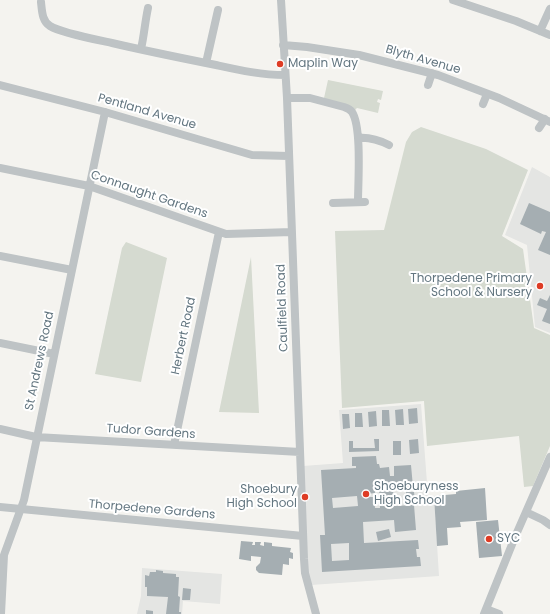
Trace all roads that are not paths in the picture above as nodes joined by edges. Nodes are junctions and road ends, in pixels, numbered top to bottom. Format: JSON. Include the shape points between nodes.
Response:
{"nodes":[{"id":1,"x":281,"y":0,"type":"edge"},
{"id":2,"x":453,"y":0,"type":"edge"},
{"id":3,"x":41,"y":2,"type":"dead end"},
{"id":4,"x":148,"y":8,"type":"dead end"},
{"id":5,"x":550,"y":9,"type":"edge"},
{"id":6,"x":218,"y":10,"type":"dead end"},
{"id":7,"x":540,"y":31,"type":"junction"},
{"id":8,"x":550,"y":35,"type":"edge"},
{"id":9,"x":283,"y":45,"type":"junction"},
{"id":10,"x":141,"y":50,"type":"junction"},
{"id":11,"x":206,"y":63,"type":"junction"},
{"id":12,"x":432,"y":73,"type":"junction"},
{"id":13,"x":285,"y":75,"type":"junction"},
{"id":14,"x":0,"y":85,"type":"edge"},
{"id":15,"x":428,"y":85,"type":"dead end"},
{"id":16,"x":487,"y":94,"type":"junction"},
{"id":17,"x":287,"y":98,"type":"junction"},
{"id":18,"x":483,"y":104,"type":"dead end"},
{"id":19,"x":105,"y":112,"type":"junction"},
{"id":20,"x":547,"y":120,"type":"edge"},
{"id":21,"x":539,"y":128,"type":"dead end"},
{"id":22,"x":358,"y":138,"type":"junction"},
{"id":23,"x":384,"y":141,"type":"dead end"},
{"id":24,"x":289,"y":156,"type":"junction"},
{"id":25,"x":0,"y":168,"type":"edge"},
{"id":26,"x":89,"y":186,"type":"junction"},
{"id":27,"x":333,"y":203,"type":"dead end"},
{"id":28,"x":218,"y":232,"type":"junction"},
{"id":29,"x":292,"y":232,"type":"junction"},
{"id":30,"x":0,"y":256,"type":"edge"},
{"id":31,"x":72,"y":270,"type":"junction"},
{"id":32,"x":0,"y":343,"type":"edge"},
{"id":33,"x":54,"y":354,"type":"junction"},
{"id":34,"x":0,"y":429,"type":"edge"},
{"id":35,"x":36,"y":436,"type":"junction"},
{"id":36,"x":174,"y":445,"type":"junction"},
{"id":37,"x":300,"y":452,"type":"junction"},
{"id":38,"x":550,"y":457,"type":"edge"},
{"id":39,"x":0,"y":507,"type":"edge"},
{"id":40,"x":20,"y":509,"type":"junction"},
{"id":41,"x":526,"y":512,"type":"junction"},
{"id":42,"x":550,"y":525,"type":"edge"},
{"id":43,"x":303,"y":536,"type":"junction"},
{"id":44,"x":485,"y":611,"type":"edge"},
{"id":45,"x":1,"y":614,"type":"edge"},
{"id":46,"x":316,"y":614,"type":"edge"},
{"id":47,"x":499,"y":614,"type":"edge"}],
"edges":[{"from":1,"to":9,"type":"street","name":"Caulfield Road"},
{"from":2,"to":7,"type":"street"},
{"from":3,"to":10,"type":"street","via":[[42,16],[51,27]]},
{"from":4,"to":10,"type":"street"},
{"from":5,"to":7,"type":"street"},
{"from":6,"to":11,"type":"street"},
{"from":7,"to":8,"type":"street"},
{"from":9,"to":12,"type":"street","name":"Blyth Avenue","via":[[359,55]]},
{"from":9,"to":13,"type":"street","name":"Caulfield Road"},
{"from":10,"to":11,"type":"street"},
{"from":11,"to":13,"type":"street","via":[[263,75]]},
{"from":12,"to":15,"type":"street"},
{"from":12,"to":16,"type":"street","name":"Blyth Avenue"},
{"from":13,"to":17,"type":"street","name":"Caulfield Road"},
{"from":14,"to":19,"type":"street","name":"Pentland Avenue"},
{"from":16,"to":18,"type":"street"},
{"from":16,"to":20,"type":"street","name":"Blyth Avenue"},
{"from":17,"to":22,"type":"street","via":[[310,98],[349,109],[354,118]]},
{"from":17,"to":24,"type":"street","name":"Caulfield Road"},
{"from":19,"to":24,"type":"street","name":"Pentland Avenue","via":[[252,155]]},
{"from":19,"to":26,"type":"street","name":"St Andrews Road"},
{"from":20,"to":21,"type":"street"},
{"from":22,"to":23,"type":"street"},
{"from":22,"to":27,"type":"street","via":[[362,202]]},
{"from":24,"to":29,"type":"street","name":"Caulfield Road"},
{"from":25,"to":26,"type":"street","name":"Connaught Gardens"},
{"from":26,"to":28,"type":"street","name":"Connaught Gardens"},
{"from":26,"to":31,"type":"street","name":"St Andrews Road"},
{"from":28,"to":29,"type":"street","name":"Connaught Gardens"},
{"from":28,"to":36,"type":"street","name":"Herbert Road"},
{"from":29,"to":37,"type":"street","name":"Caulfield Road"},
{"from":30,"to":31,"type":"street"},
{"from":31,"to":33,"type":"street","name":"St Andrews Road"},
{"from":32,"to":33,"type":"street"},
{"from":33,"to":35,"type":"street","name":"St Andrews Road"},
{"from":34,"to":35,"type":"street","name":"Tudor Gardens"},
{"from":35,"to":36,"type":"street","name":"Tudor Gardens"},
{"from":35,"to":40,"type":"street","name":"St Andrews Road"},
{"from":36,"to":37,"type":"street","name":"Tudor Gardens"},
{"from":37,"to":43,"type":"street","name":"Caulfield Road"},
{"from":38,"to":41,"type":"street"},
{"from":39,"to":40,"type":"street","name":"Thorpedene Gardens"},
{"from":40,"to":43,"type":"street","name":"Thorpedene Gardens"},
{"from":40,"to":45,"type":"street","name":"St Andrews Road","via":[[4,555]]},
{"from":41,"to":42,"type":"street"},
{"from":41,"to":44,"type":"street"},
{"from":43,"to":46,"type":"street","name":"Caulfield Road","via":[[306,573]]},
{"from":44,"to":47,"type":"street"}]}
